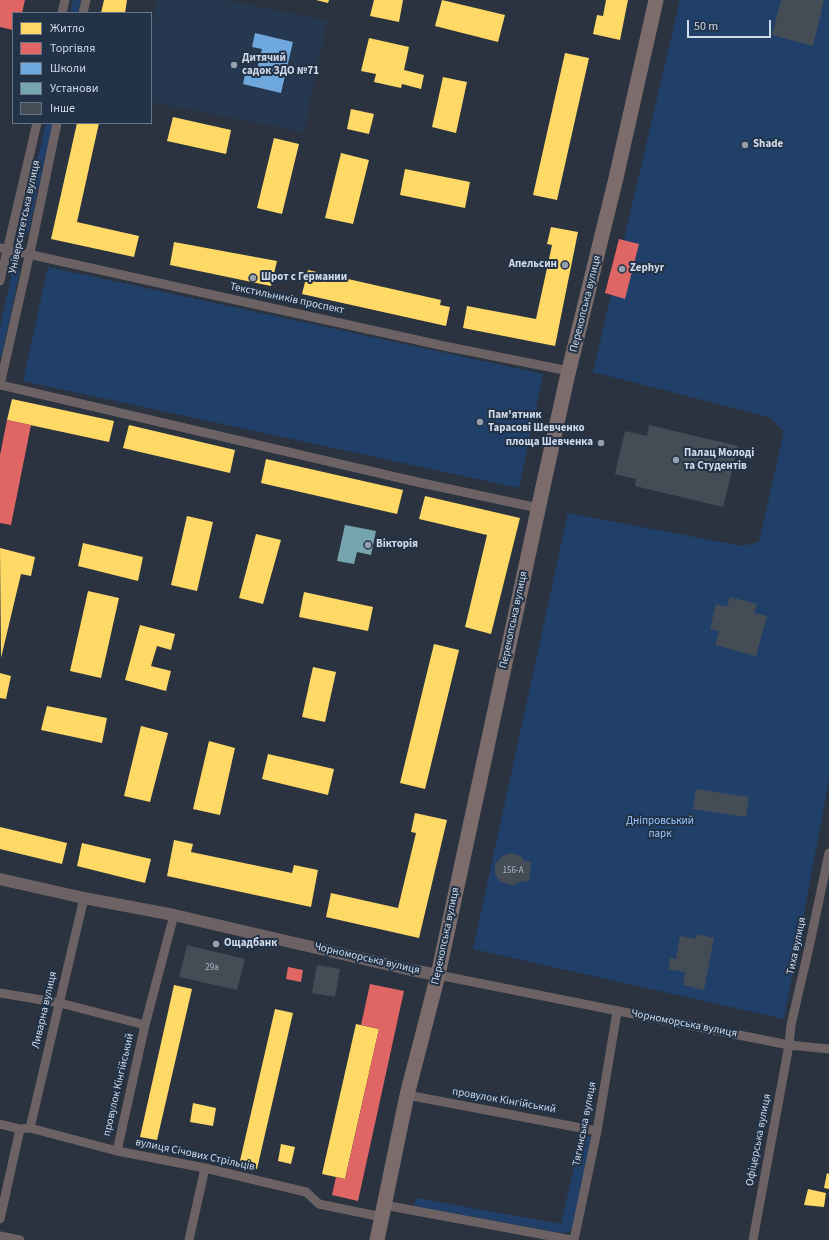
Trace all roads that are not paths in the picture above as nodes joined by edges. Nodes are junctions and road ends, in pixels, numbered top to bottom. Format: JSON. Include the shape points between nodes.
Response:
{"nodes":[{"id":1,"x":65,"y":0,"type":"edge"},
{"id":2,"x":86,"y":0,"type":"edge"},
{"id":3,"x":656,"y":0,"type":"edge"},
{"id":4,"x":62,"y":12,"type":"edge"},
{"id":5,"x":82,"y":12,"type":"edge"},
{"id":6,"x":37,"y":124,"type":"edge"},
{"id":7,"x":57,"y":124,"type":"edge"},
{"id":8,"x":4,"y":249,"type":"edge"},
{"id":9,"x":29,"y":255,"type":"junction"},
{"id":10,"x":0,"y":281,"type":"edge"},
{"id":11,"x":569,"y":371,"type":"junction"},
{"id":12,"x":0,"y":385,"type":"edge"},
{"id":13,"x":538,"y":508,"type":"junction"},
{"id":14,"x":829,"y":853,"type":"edge"},
{"id":15,"x":0,"y":879,"type":"edge"},
{"id":16,"x":84,"y":898,"type":"junction"},
{"id":17,"x":174,"y":915,"type":"junction"},
{"id":18,"x":438,"y":975,"type":"junction"},
{"id":19,"x":0,"y":993,"type":"edge"},
{"id":20,"x":60,"y":1003,"type":"junction"},
{"id":21,"x":617,"y":1012,"type":"junction"},
{"id":22,"x":145,"y":1025,"type":"junction"},
{"id":23,"x":789,"y":1045,"type":"junction"},
{"id":24,"x":829,"y":1049,"type":"edge"},
{"id":25,"x":407,"y":1095,"type":"junction"},
{"id":26,"x":0,"y":1124,"type":"edge"},
{"id":27,"x":30,"y":1128,"type":"junction"},
{"id":28,"x":20,"y":1129,"type":"junction"},
{"id":29,"x":597,"y":1131,"type":"junction"},
{"id":30,"x":117,"y":1151,"type":"junction"},
{"id":31,"x":205,"y":1168,"type":"junction"},
{"id":32,"x":383,"y":1211,"type":"junction"},
{"id":33,"x":0,"y":1219,"type":"edge"},
{"id":34,"x":0,"y":1236,"type":"edge"},
{"id":35,"x":20,"y":1240,"type":"edge"},
{"id":36,"x":189,"y":1240,"type":"edge"},
{"id":37,"x":377,"y":1240,"type":"edge"},
{"id":38,"x":573,"y":1240,"type":"edge"},
{"id":39,"x":753,"y":1240,"type":"edge"}],
"edges":[{"from":1,"to":4,"type":"street"},
{"from":2,"to":5,"type":"street"},
{"from":3,"to":11,"type":"main road","name":"Перекопська вулиця"},
{"from":6,"to":8,"type":"street","name":"Університетська вулиця"},
{"from":7,"to":9,"type":"street","name":"Університетська вулиця"},
{"from":8,"to":9,"type":"street","name":"Текстильників проспект"},
{"from":8,"to":10,"type":"street","name":"Університетська вулиця"},
{"from":9,"to":11,"type":"street","name":"Текстильників проспект"},
{"from":9,"to":12,"type":"street","name":"Університетська вулиця"},
{"from":11,"to":13,"type":"main road","name":"Перекопська вулиця"},
{"from":12,"to":13,"type":"street"},
{"from":13,"to":18,"type":"main road","name":"Перекопська вулиця"},
{"from":14,"to":23,"type":"street","name":"Тиха вулиця"},
{"from":15,"to":16,"type":"street","name":"Чорноморська вулиця"},
{"from":16,"to":17,"type":"street","name":"Чорноморська вулиця"},
{"from":16,"to":20,"type":"street","name":"Ливарна вулиця"},
{"from":17,"to":18,"type":"street","name":"Чорноморська вулиця"},
{"from":17,"to":22,"type":"street","name":"провулок Кінгійський"},
{"from":18,"to":21,"type":"street","name":"Чорноморська вулиця"},
{"from":18,"to":25,"type":"main road","name":"Перекопська вулиця"},
{"from":19,"to":20,"type":"street","name":"провулок Кінгійський"},
{"from":20,"to":22,"type":"street","name":"провулок Кінгійський"},
{"from":20,"to":27,"type":"street","name":"Ливарна вулиця"},
{"from":21,"to":23,"type":"street","name":"Чорноморська вулиця"},
{"from":21,"to":29,"type":"street","name":"Тягинська вулиця"},
{"from":22,"to":30,"type":"street","name":"провулок Кінгійський"},
{"from":23,"to":24,"type":"street","name":"Чорноморська вулиця"},
{"from":23,"to":39,"type":"street","name":"Офіцерська вулиця"},
{"from":25,"to":29,"type":"street","name":"провулок Кінгійський"},
{"from":25,"to":32,"type":"main road","name":"Перекопська вулиця"},
{"from":26,"to":28,"type":"street","name":"вулиця Січових Стрільців"},
{"from":27,"to":28,"type":"street","name":"вулиця Січових Стрільців"},
{"from":27,"to":30,"type":"street","name":"вулиця Січових Стрільців"},
{"from":28,"to":33,"type":"street"},
{"from":29,"to":38,"type":"street","name":"Тягинська вулиця"},
{"from":30,"to":31,"type":"street","name":"вулиця Січових Стрільців"},
{"from":31,"to":32,"type":"street","name":"вулиця Січових Стрільців","via":[[306,1192],[319,1204]]},
{"from":31,"to":36,"type":"street"},
{"from":32,"to":37,"type":"main road","name":"Перекопська вулиця"},
{"from":32,"to":38,"type":"street","name":"вулиця Січових Стрільців"},
{"from":34,"to":35,"type":"street"}]}
